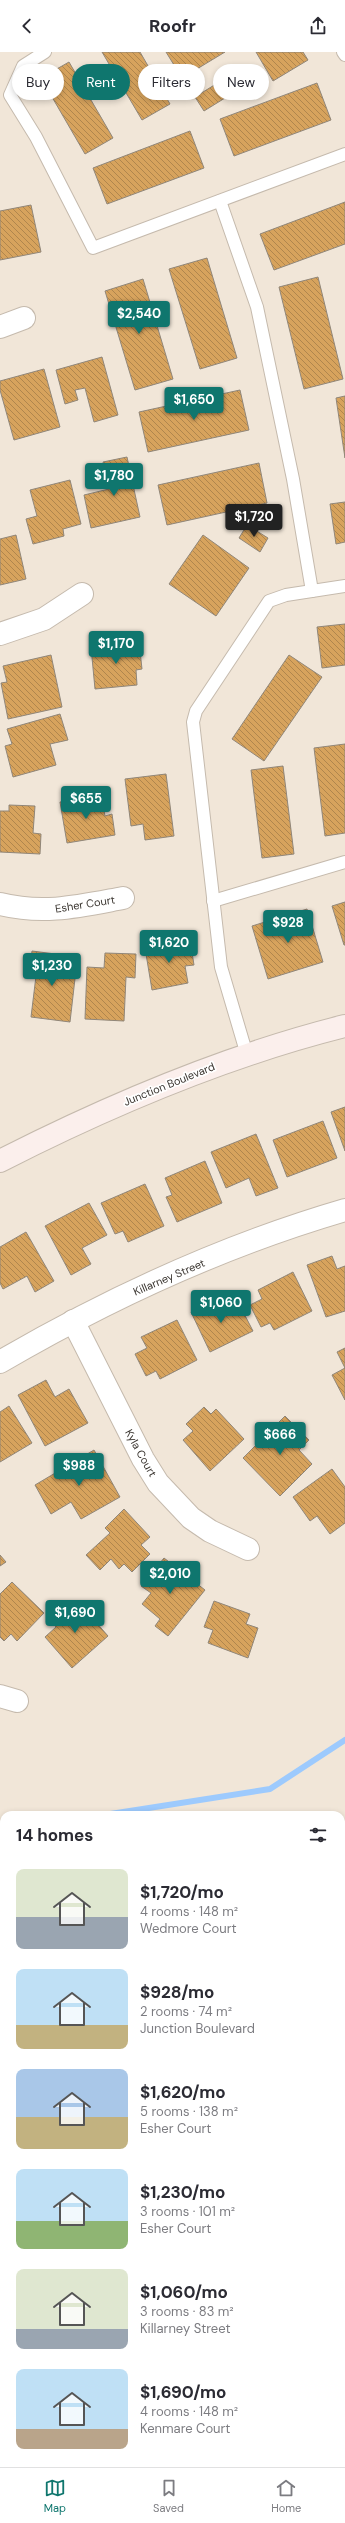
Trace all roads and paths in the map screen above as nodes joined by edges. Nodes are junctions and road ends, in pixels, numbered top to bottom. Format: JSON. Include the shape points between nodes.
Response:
{"nodes":[{"id":1,"x":45,"y":52,"type":"edge"},
{"id":2,"x":343,"y":52,"type":"edge"},
{"id":3,"x":345,"y":55,"type":"edge"},
{"id":4,"x":345,"y":154,"type":"edge"},
{"id":5,"x":220,"y":201,"type":"junction"},
{"id":6,"x":24,"y":318,"type":"dead end"},
{"id":7,"x":0,"y":327,"type":"edge"},
{"id":8,"x":345,"y":586,"type":"edge"},
{"id":9,"x":312,"y":591,"type":"junction"},
{"id":10,"x":82,"y":594,"type":"dead end"},
{"id":11,"x":0,"y":634,"type":"edge"},
{"id":12,"x":345,"y":862,"type":"edge"},
{"id":13,"x":123,"y":898,"type":"dead end"},
{"id":14,"x":213,"y":901,"type":"junction"},
{"id":15,"x":0,"y":904,"type":"edge"},
{"id":16,"x":345,"y":1026,"type":"edge"},
{"id":17,"x":247,"y":1055,"type":"junction"},
{"id":18,"x":0,"y":1161,"type":"edge"},
{"id":19,"x":345,"y":1210,"type":"edge"},
{"id":20,"x":73,"y":1321,"type":"junction"},
{"id":21,"x":0,"y":1362,"type":"edge"},
{"id":22,"x":248,"y":1549,"type":"dead end"}],
"edges":[{"from":1,"to":5,"type":"lane","via":[[23,66],[10,95],[36,137],[93,248]]},
{"from":2,"to":3,"type":"lane"},
{"from":4,"to":5,"type":"lane"},
{"from":5,"to":9,"type":"lane","via":[[257,307],[293,479]]},
{"from":6,"to":7,"type":"street"},
{"from":8,"to":9,"type":"lane"},
{"from":9,"to":14,"type":"lane","via":[[281,596],[269,601],[196,711],[193,722]]},
{"from":10,"to":11,"type":"street","via":[[44,619]]},
{"from":12,"to":14,"type":"lane"},
{"from":13,"to":15,"type":"street","name":"Esher Court","via":[[63,910],[24,910]]},
{"from":14,"to":17,"type":"lane","via":[[221,967]]},
{"from":16,"to":17,"type":"main road","name":"Junction Boulevard"},
{"from":17,"to":18,"type":"main road","name":"Junction Boulevard","via":[[170,1082],[50,1135]]},
{"from":19,"to":20,"type":"street","name":"Killarney Street","via":[[287,1229],[190,1267]]},
{"from":20,"to":21,"type":"street","name":"Killarney Street"},
{"from":20,"to":22,"type":"street","name":"Kyla Court","via":[[143,1459],[158,1483],[191,1518],[210,1531]]}]}
